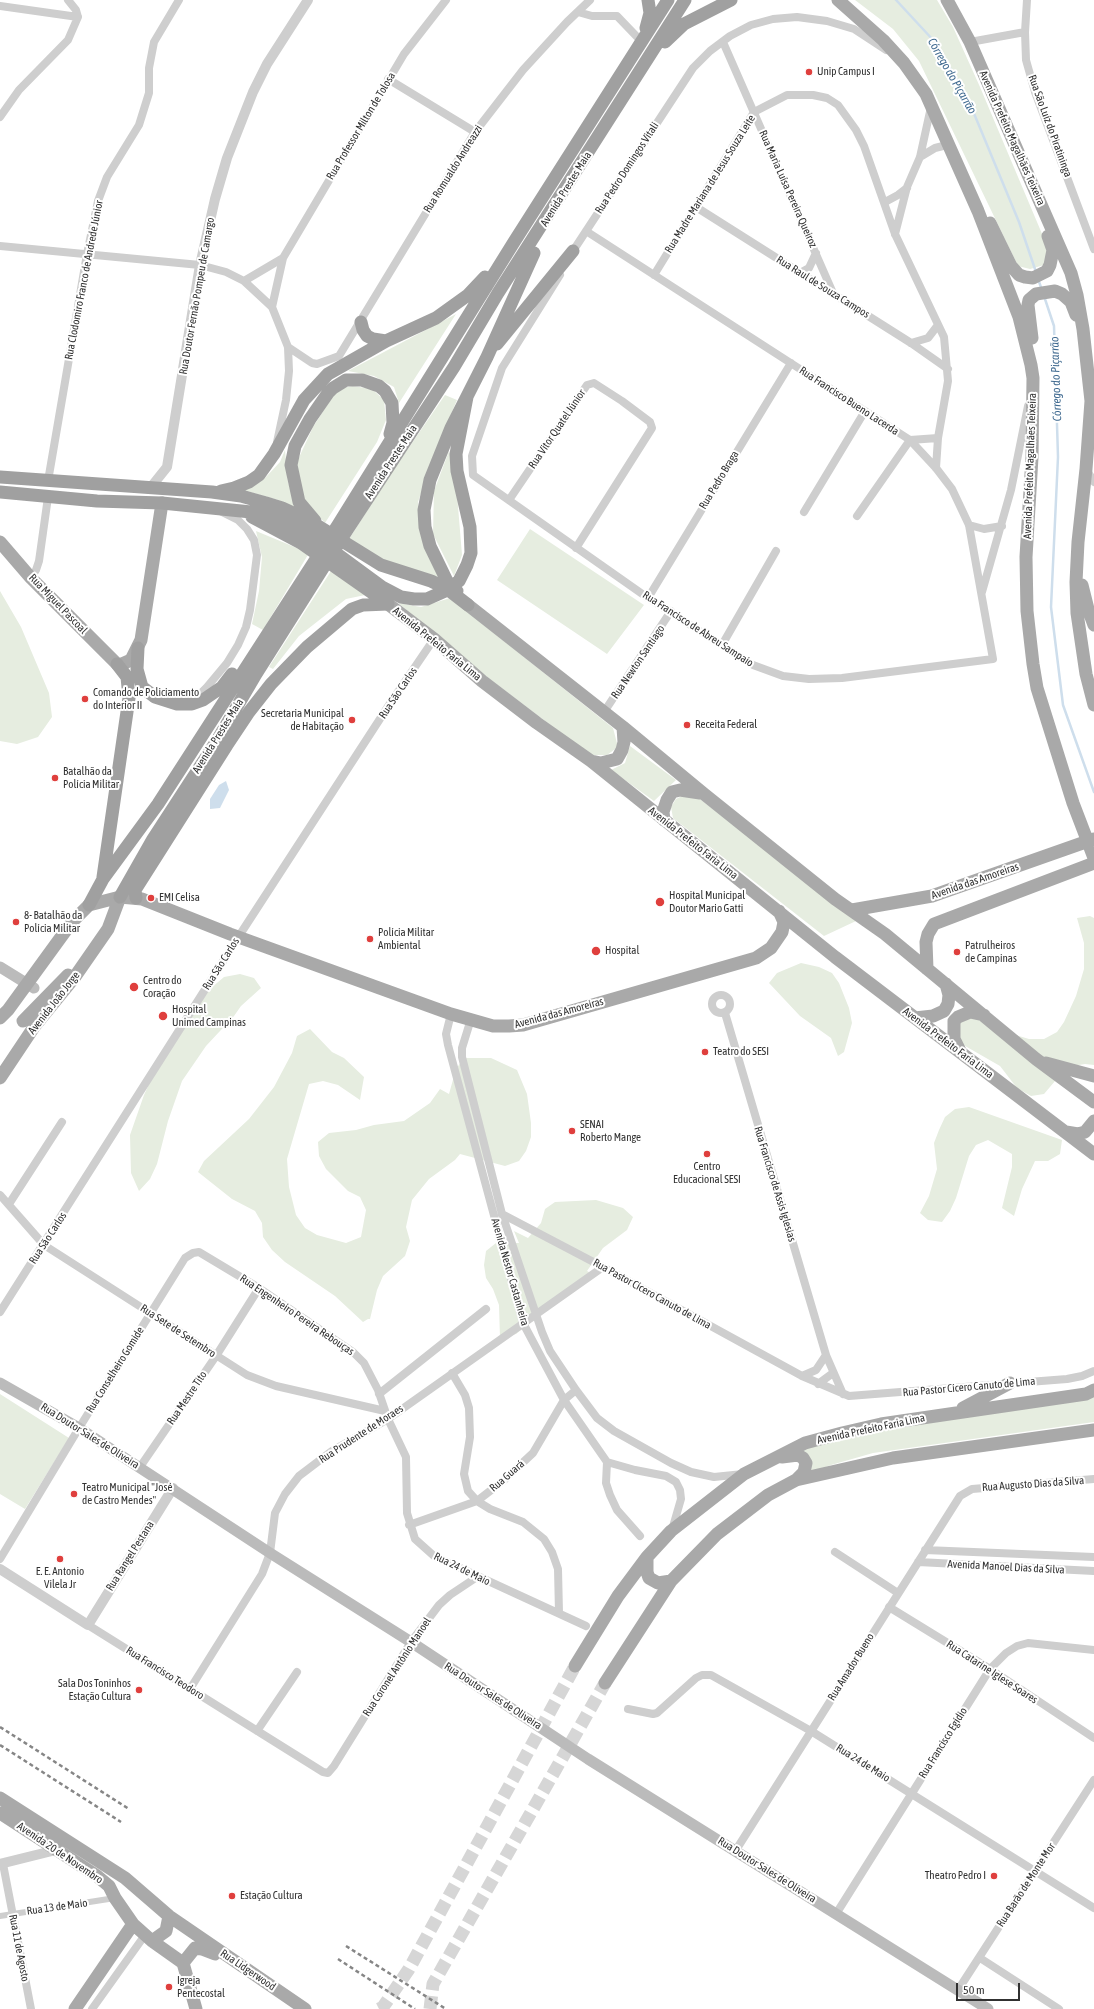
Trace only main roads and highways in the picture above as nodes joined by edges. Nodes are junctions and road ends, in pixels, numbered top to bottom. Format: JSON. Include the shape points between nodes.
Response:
{"nodes":[{"id":1,"x":648,"y":0,"type":"edge"},
{"id":2,"x":668,"y":0,"type":"edge"},
{"id":3,"x":685,"y":0,"type":"edge"},
{"id":4,"x":731,"y":0,"type":"edge"},
{"id":5,"x":838,"y":0,"type":"edge"},
{"id":6,"x":947,"y":0,"type":"edge"},
{"id":7,"x":642,"y":40,"type":"junction"},
{"id":8,"x":630,"y":86,"type":"junction"},
{"id":9,"x":961,"y":175,"type":"junction"},
{"id":10,"x":571,"y":182,"type":"junction"},
{"id":11,"x":1034,"y":189,"type":"junction"},
{"id":12,"x":514,"y":242,"type":"junction"},
{"id":13,"x":573,"y":251,"type":"road end"},
{"id":14,"x":361,"y":322,"type":"road end"},
{"id":15,"x":1083,"y":329,"type":"junction"},
{"id":16,"x":386,"y":341,"type":"junction"},
{"id":17,"x":487,"y":357,"type":"junction"},
{"id":18,"x":1031,"y":364,"type":"junction"},
{"id":19,"x":467,"y":397,"type":"junction"},
{"id":20,"x":386,"y":447,"type":"junction"},
{"id":21,"x":0,"y":477,"type":"edge"},
{"id":22,"x":0,"y":492,"type":"edge"},
{"id":23,"x":212,"y":492,"type":"junction"},
{"id":24,"x":162,"y":503,"type":"junction"},
{"id":25,"x":234,"y":509,"type":"junction"},
{"id":26,"x":342,"y":527,"type":"junction"},
{"id":27,"x":323,"y":529,"type":"junction"},
{"id":28,"x":0,"y":542,"type":"edge"},
{"id":29,"x":1077,"y":554,"type":"junction"},
{"id":30,"x":312,"y":576,"type":"junction"},
{"id":31,"x":388,"y":604,"type":"junction"},
{"id":32,"x":468,"y":605,"type":"junction"},
{"id":33,"x":1094,"y":625,"type":"edge"},
{"id":34,"x":265,"y":637,"type":"junction"},
{"id":35,"x":138,"y":648,"type":"junction"},
{"id":36,"x":117,"y":664,"type":"junction"},
{"id":37,"x":155,"y":697,"type":"junction"},
{"id":38,"x":1094,"y":705,"type":"edge"},
{"id":39,"x":125,"y":713,"type":"junction"},
{"id":40,"x":623,"y":727,"type":"junction"},
{"id":41,"x":592,"y":761,"type":"junction"},
{"id":42,"x":704,"y":794,"type":"junction"},
{"id":43,"x":664,"y":820,"type":"junction"},
{"id":44,"x":1094,"y":839,"type":"edge"},
{"id":45,"x":1094,"y":858,"type":"edge"},
{"id":46,"x":1094,"y":863,"type":"edge"},
{"id":47,"x":103,"y":879,"type":"junction"},
{"id":48,"x":120,"y":897,"type":"junction"},
{"id":49,"x":136,"y":898,"type":"junction"},
{"id":50,"x":89,"y":905,"type":"junction"},
{"id":51,"x":852,"y":910,"type":"junction"},
{"id":52,"x":779,"y":911,"type":"junction"},
{"id":53,"x":108,"y":929,"type":"joint"},
{"id":54,"x":90,"y":957,"type":"junction"},
{"id":55,"x":0,"y":967,"type":"edge"},
{"id":56,"x":927,"y":969,"type":"junction"},
{"id":57,"x":946,"y":984,"type":"junction"},
{"id":58,"x":30,"y":986,"type":"junction"},
{"id":59,"x":984,"y":1016,"type":"junction"},
{"id":60,"x":0,"y":1018,"type":"edge"},
{"id":61,"x":915,"y":1018,"type":"junction"},
{"id":62,"x":23,"y":1021,"type":"dead end"},
{"id":63,"x":962,"y":1054,"type":"junction"},
{"id":64,"x":1036,"y":1060,"type":"junction"},
{"id":65,"x":1094,"y":1076,"type":"edge"},
{"id":66,"x":0,"y":1078,"type":"edge"},
{"id":67,"x":1062,"y":1079,"type":"junction"},
{"id":68,"x":1094,"y":1102,"type":"edge"},
{"id":69,"x":1094,"y":1110,"type":"edge"},
{"id":70,"x":1094,"y":1120,"type":"edge"},
{"id":71,"x":1066,"y":1132,"type":"junction"},
{"id":72,"x":1094,"y":1154,"type":"edge"},
{"id":73,"x":0,"y":1383,"type":"edge"},
{"id":74,"x":1010,"y":1383,"type":"road end"},
{"id":75,"x":1094,"y":1390,"type":"edge"},
{"id":76,"x":955,"y":1412,"type":"junction"},
{"id":77,"x":1094,"y":1430,"type":"edge"},
{"id":78,"x":1078,"y":1433,"type":"junction"},
{"id":79,"x":1094,"y":1435,"type":"edge"},
{"id":80,"x":774,"y":1458,"type":"junction"},
{"id":81,"x":796,"y":1480,"type":"junction"},
{"id":82,"x":647,"y":1557,"type":"junction"},
{"id":83,"x":671,"y":1581,"type":"junction"},
{"id":84,"x":575,"y":1666,"type":"tunnel mouth"},
{"id":85,"x":605,"y":1683,"type":"tunnel mouth"},
{"id":86,"x":0,"y":1798,"type":"edge"},
{"id":87,"x":0,"y":1813,"type":"edge"},
{"id":88,"x":170,"y":1916,"type":"junction"},
{"id":89,"x":133,"y":1924,"type":"junction"},
{"id":90,"x":191,"y":1931,"type":"joint"},
{"id":91,"x":148,"y":1938,"type":"junction"},
{"id":92,"x":238,"y":1963,"type":"junction"},
{"id":93,"x":183,"y":1964,"type":"junction"},
{"id":94,"x":75,"y":2009,"type":"edge"},
{"id":95,"x":196,"y":2009,"type":"edge"},
{"id":96,"x":305,"y":2009,"type":"edge"},
{"id":97,"x":988,"y":2009,"type":"edge"}],
"edges":[{"from":1,"to":7,"type":"highway","via":[[650,14]]},
{"from":2,"to":7,"type":"highway","name":"Avenida Prestes Maia"},
{"from":3,"to":8,"type":"highway","name":"Avenida Prestes Maia"},
{"from":4,"to":8,"type":"highway","via":[[700,15],[672,33]]},
{"from":5,"to":9,"type":"main road","name":"Avenida Prefeito Magalhães Teixeira","via":[[884,40],[926,94]]},
{"from":6,"to":11,"type":"main road","name":"Avenida Prefeito Magalhães Teixeira","via":[[970,42]]},
{"from":7,"to":12,"type":"highway","name":"Avenida Prestes Maia"},
{"from":8,"to":10,"type":"highway","name":"Avenida Prestes Maia"},
{"from":9,"to":11,"type":"main road","via":[[972,187],[1011,266],[1019,275],[1033,278],[1047,271],[1053,250],[1043,225]]},
{"from":9,"to":18,"type":"main road","name":"Avenida Prefeito Magalhães Teixeira","via":[[1019,317]]},
{"from":10,"to":17,"type":"highway","via":[[526,267]]},
{"from":10,"to":26,"type":"highway","name":"Avenida Prestes Maia","via":[[498,293],[454,367]]},
{"from":11,"to":15,"type":"main road","name":"Avenida Prefeito Magalhães Teixeira","via":[[1072,273]]},
{"from":12,"to":16,"type":"highway","via":[[482,280],[452,308],[429,322]]},
{"from":12,"to":20,"type":"highway","name":"Avenida Prestes Maia"},
{"from":13,"to":17,"type":"highway"},
{"from":14,"to":16,"type":"highway","via":[[367,336]]},
{"from":15,"to":18,"type":"main road","via":[[1071,302],[1062,294],[1055,291],[1036,294],[1029,300],[1028,305],[1033,348]]},
{"from":15,"to":29,"type":"main road","name":"Avenida Prefeito Magalhães Teixeira","via":[[1091,401]]},
{"from":16,"to":23,"type":"highway","via":[[328,374],[314,388],[304,400],[274,454],[259,475],[234,488]]},
{"from":17,"to":19,"type":"highway"},
{"from":18,"to":45,"type":"main road","name":"Avenida Prefeito Magalhães Teixeira","via":[[1032,457],[1026,557],[1029,638],[1037,688],[1073,803]]},
{"from":19,"to":25,"type":"highway","via":[[456,454],[457,471],[470,527],[471,553],[459,580],[445,591],[427,599],[402,597],[382,587],[314,536],[296,526],[274,517]]},
{"from":19,"to":32,"type":"highway","via":[[430,480],[424,510],[430,546],[447,581]]},
{"from":20,"to":26,"type":"highway","name":"Avenida Prestes Maia"},
{"from":20,"to":27,"type":"highway","via":[[394,410],[385,391],[373,383],[355,379],[346,380],[333,388],[310,419],[295,446],[291,465],[299,502]]},
{"from":21,"to":23,"type":"highway"},
{"from":22,"to":24,"type":"highway"},
{"from":23,"to":27,"type":"highway","via":[[241,496],[282,508]]},
{"from":24,"to":25,"type":"highway"},
{"from":24,"to":35,"type":"main road"},
{"from":25,"to":31,"type":"highway","via":[[301,542]]},
{"from":26,"to":30,"type":"highway","name":"Avenida Prestes Maia"},
{"from":27,"to":32,"type":"highway","via":[[381,564],[431,580]]},
{"from":28,"to":36,"type":"main road","name":"Rua Miguel Pascoal","via":[[31,578]]},
{"from":29,"to":33,"type":"main road","via":[[1084,595]]},
{"from":29,"to":38,"type":"main road","name":"Avenida Prefeito Magalhães Teixeira","via":[[1077,613],[1086,674]]},
{"from":30,"to":34,"type":"highway","name":"Avenida Prestes Maia"},
{"from":30,"to":48,"type":"highway","name":"Avenida Prestes Maia","via":[[218,739],[153,839]]},
{"from":31,"to":41,"type":"main road","name":"Avenida Prefeito Faria Lima","via":[[434,639],[482,681]]},
{"from":31,"to":49,"type":"highway","via":[[363,605],[352,609],[306,647],[271,684],[236,731],[135,890]]},
{"from":32,"to":40,"type":"main road"},
{"from":34,"to":37,"type":"highway","via":[[253,645],[213,695],[195,703],[177,704]]},
{"from":34,"to":47,"type":"highway","name":"Avenida Prestes Maia","via":[[158,804]]},
{"from":35,"to":36,"type":"main road","via":[[128,662]]},
{"from":35,"to":37,"type":"highway","via":[[139,683]]},
{"from":36,"to":39,"type":"highway","via":[[127,677],[129,689]]},
{"from":37,"to":39,"type":"highway","via":[[136,701]]},
{"from":39,"to":47,"type":"highway"},
{"from":40,"to":41,"type":"main road","via":[[624,742],[617,759],[601,763]]},
{"from":40,"to":42,"type":"main road"},
{"from":41,"to":43,"type":"main road","name":"Avenida Prefeito Faria Lima"},
{"from":42,"to":43,"type":"main road","via":[[691,790],[672,792],[663,812]]},
{"from":42,"to":51,"type":"main road"},
{"from":43,"to":52,"type":"main road","name":"Avenida Prefeito Faria Lima"},
{"from":44,"to":51,"type":"main road","name":"Avenida das Amoreiras","via":[[932,896]]},
{"from":46,"to":56,"type":"main road","via":[[934,924],[926,942]]},
{"from":47,"to":50,"type":"highway"},
{"from":48,"to":49,"type":"main road"},
{"from":48,"to":50,"type":"main road"},
{"from":48,"to":53,"type":"main road","name":"Avenida Prestes Maia"},
{"from":49,"to":52,"type":"main road","name":"Avenida das Amoreiras","via":[[451,1014],[493,1026],[523,1025],[756,958],[771,948],[782,932],[784,922]]},
{"from":50,"to":58,"type":"main road","via":[[72,922]]},
{"from":51,"to":56,"type":"main road"},
{"from":52,"to":61,"type":"main road","name":"Avenida Prefeito Faria Lima"},
{"from":53,"to":54,"type":"main road","name":"Avenida João Jorge"},
{"from":54,"to":62,"type":"main road","via":[[46,996]]},
{"from":54,"to":66,"type":"main road","name":"Avenida João Jorge","via":[[34,1027]]},
{"from":55,"to":58,"type":"main road"},
{"from":56,"to":57,"type":"main road"},
{"from":57,"to":59,"type":"main road"},
{"from":57,"to":61,"type":"main road","via":[[949,995],[944,1011],[933,1016]]},
{"from":58,"to":60,"type":"main road"},
{"from":59,"to":63,"type":"main road","via":[[970,1012],[954,1021],[954,1039]]},
{"from":59,"to":64,"type":"main road"},
{"from":61,"to":63,"type":"main road","name":"Avenida Prefeito Faria Lima"},
{"from":63,"to":71,"type":"main road","name":"Avenida Prefeito Faria Lima"},
{"from":64,"to":65,"type":"main road"},
{"from":64,"to":67,"type":"main road"},
{"from":67,"to":68,"type":"main road"},
{"from":67,"to":69,"type":"main road"},
{"from":70,"to":71,"type":"main road","via":[[1085,1132]]},
{"from":71,"to":72,"type":"main road","name":"Avenida Prefeito Faria Lima"},
{"from":73,"to":97,"type":"main road","name":"Rua Doutor Sales de Oliveira","via":[[79,1428],[588,1758]]},
{"from":74,"to":76,"type":"main road"},
{"from":75,"to":76,"type":"main road","name":"Avenida Prefeito Faria Lima","via":[[1086,1394]]},
{"from":76,"to":80,"type":"main road","name":"Avenida Prefeito Faria Lima","via":[[842,1433],[805,1443]]},
{"from":77,"to":78,"type":"main road"},
{"from":78,"to":79,"type":"main road"},
{"from":78,"to":81,"type":"main road","via":[[893,1458]]},
{"from":80,"to":81,"type":"main road","via":[[798,1455],[803,1458],[806,1463],[804,1472]]},
{"from":80,"to":82,"type":"main road","name":"Avenida Prefeito Faria Lima","via":[[744,1474],[671,1531]]},
{"from":81,"to":83,"type":"main road","via":[[768,1495],[717,1534]]},
{"from":82,"to":83,"type":"main road","via":[[649,1578],[658,1583]]},
{"from":82,"to":84,"type":"main road","name":"Avenida Prefeito Faria Lima","via":[[618,1596]]},
{"from":83,"to":85,"type":"main road"},
{"from":86,"to":88,"type":"main road","name":"Avenida 20 de Novembro","via":[[125,1878]]},
{"from":87,"to":89,"type":"main road","name":"Avenida 20 de Novembro","via":[[109,1886],[114,1898]]},
{"from":88,"to":90,"type":"main road","name":"Avenida 20 de Novembro"},
{"from":88,"to":91,"type":"main road","via":[[166,1931]]},
{"from":89,"to":91,"type":"main road","name":"Avenida 20 de Novembro"},
{"from":89,"to":94,"type":"main road"},
{"from":90,"to":92,"type":"main road","name":"Rua Lidgerwood"},
{"from":91,"to":93,"type":"main road","name":"Avenida 20 de Novembro"},
{"from":92,"to":93,"type":"main road","via":[[198,1948],[193,1950]]},
{"from":92,"to":96,"type":"main road","name":"Rua Lidgerwood"},
{"from":93,"to":95,"type":"main road"}]}
